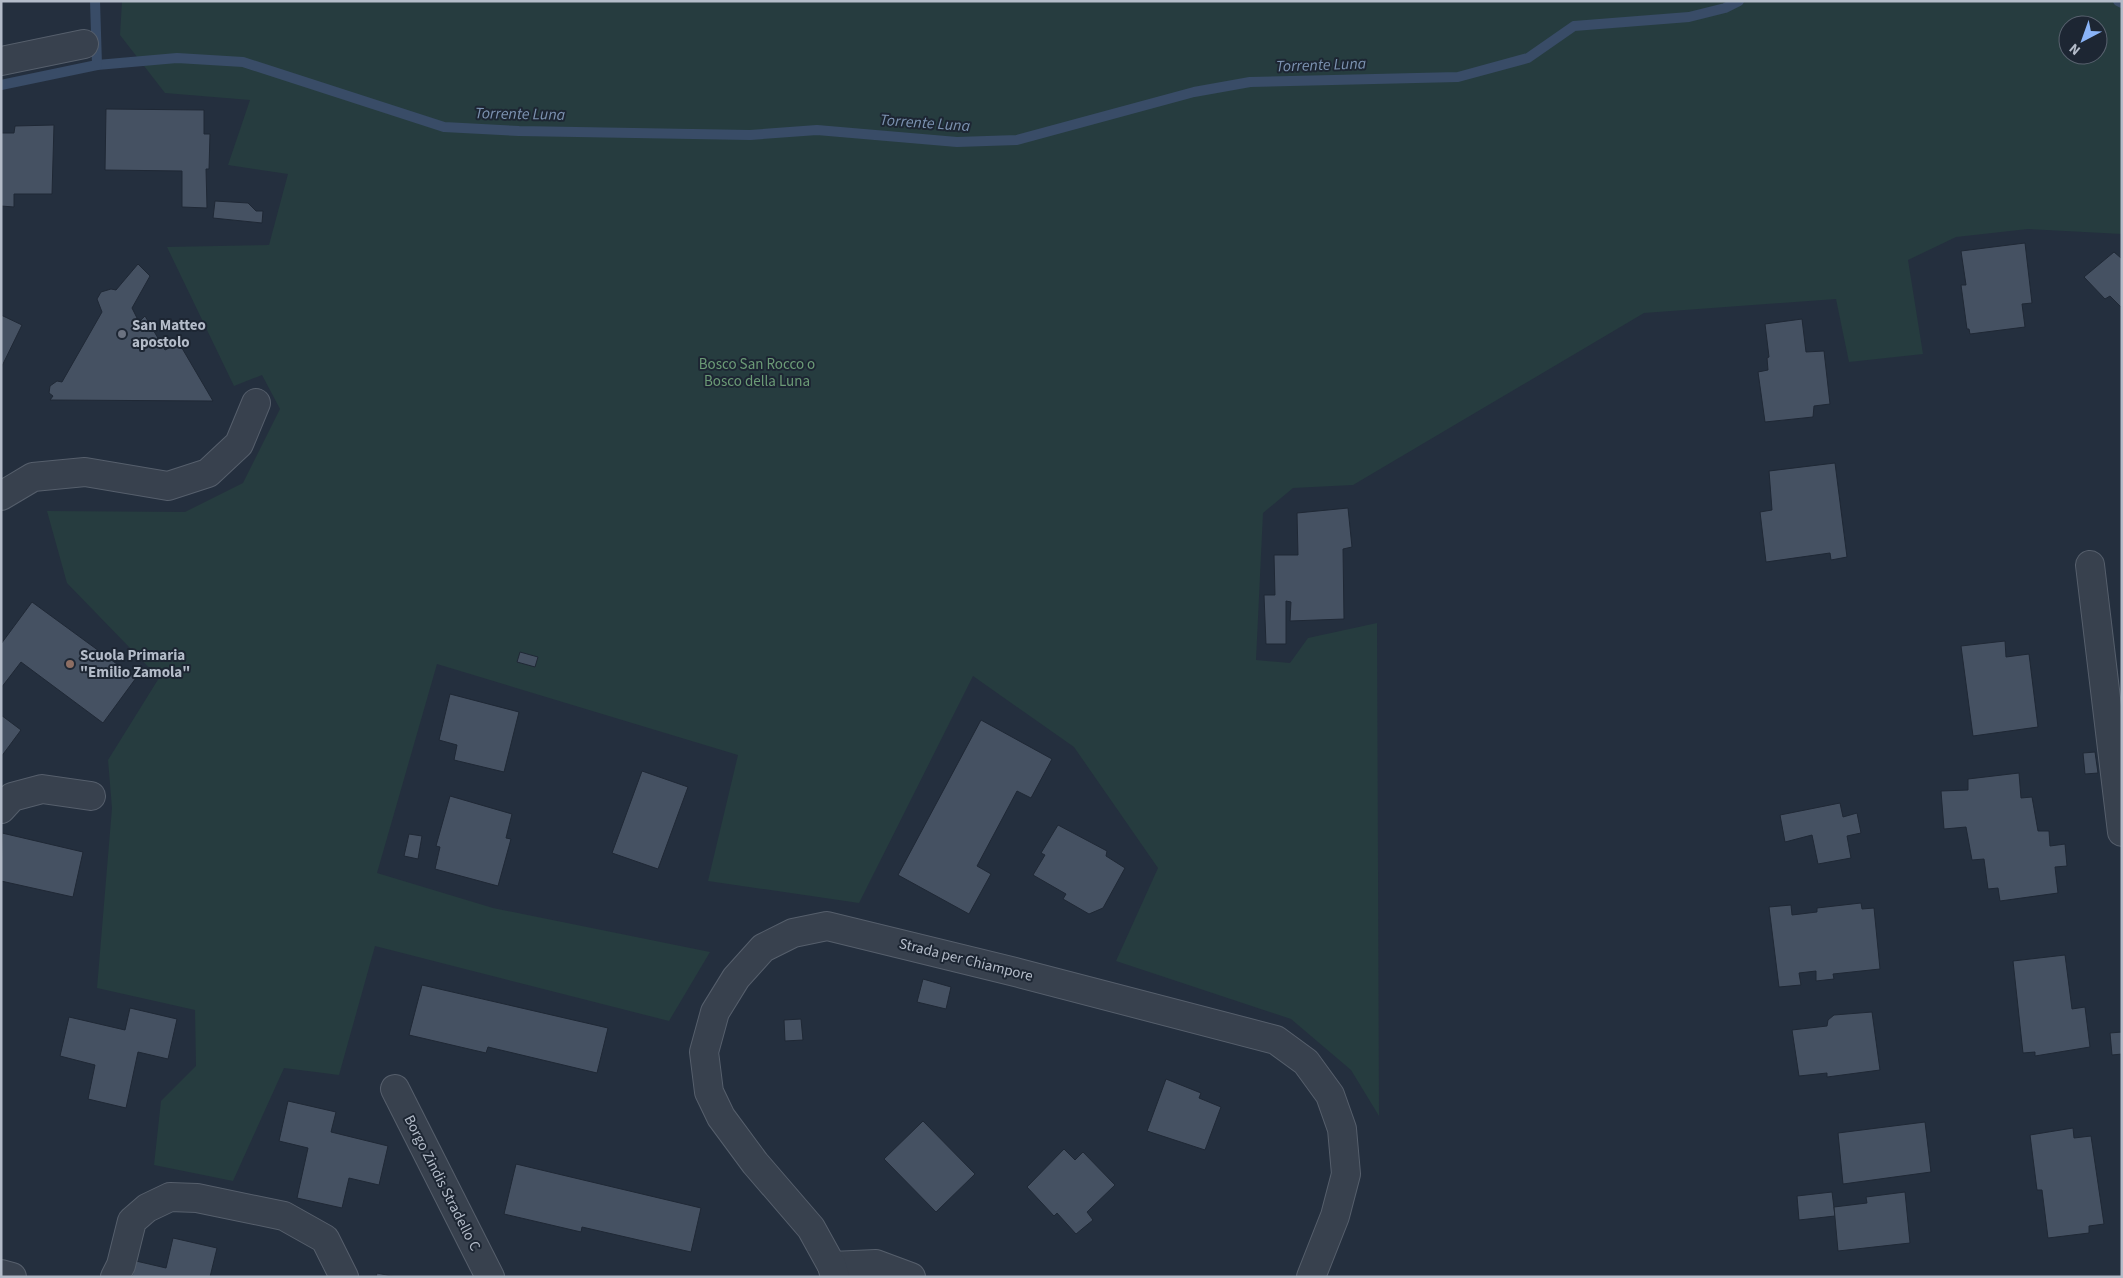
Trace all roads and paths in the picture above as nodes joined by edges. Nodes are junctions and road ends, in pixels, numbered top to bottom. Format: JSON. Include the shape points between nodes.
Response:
{"nodes":[{"id":1,"x":84,"y":44,"type":"dead end"},
{"id":2,"x":1,"y":61,"type":"edge"},
{"id":3,"x":256,"y":403,"type":"dead end"},
{"id":4,"x":1,"y":496,"type":"edge"},
{"id":5,"x":2090,"y":565,"type":"dead end"},
{"id":6,"x":92,"y":796,"type":"dead end"},
{"id":7,"x":1,"y":809,"type":"edge"},
{"id":8,"x":2122,"y":832,"type":"edge"},
{"id":9,"x":394,"y":1089,"type":"dead end"},
{"id":10,"x":834,"y":1272,"type":"edge"},
{"id":11,"x":1,"y":1274,"type":"edge"},
{"id":12,"x":12,"y":1277,"type":"edge"},
{"id":13,"x":116,"y":1277,"type":"edge"},
{"id":14,"x":344,"y":1277,"type":"edge"},
{"id":15,"x":490,"y":1277,"type":"edge"},
{"id":16,"x":910,"y":1277,"type":"edge"},
{"id":17,"x":1311,"y":1277,"type":"edge"}],
"edges":[{"from":1,"to":2,"type":"street"},
{"from":3,"to":4,"type":"street","via":[[238,444],[208,473],[168,486],[85,472],[33,477]]},
{"from":5,"to":8,"type":"street"},
{"from":6,"to":7,"type":"street","via":[[42,789],[12,797]]},
{"from":9,"to":15,"type":"street","name":"Borgo Zindis Stradello C"},
{"from":10,"to":16,"type":"street","name":"Strada per Chiampore","via":[[876,1264]]},
{"from":10,"to":17,"type":"street","name":"Strada per Chiampore","via":[[811,1228],[755,1163],[721,1117],[709,1092],[704,1052],[715,1012],[736,978],[763,948],[792,933],[827,926],[1276,1040],[1306,1062],[1330,1096],[1342,1129],[1346,1174],[1336,1216]]},
{"from":11,"to":12,"type":"street"},
{"from":13,"to":14,"type":"street","via":[[132,1221],[147,1208],[170,1197],[197,1198],[284,1216],[325,1239]]}]}
